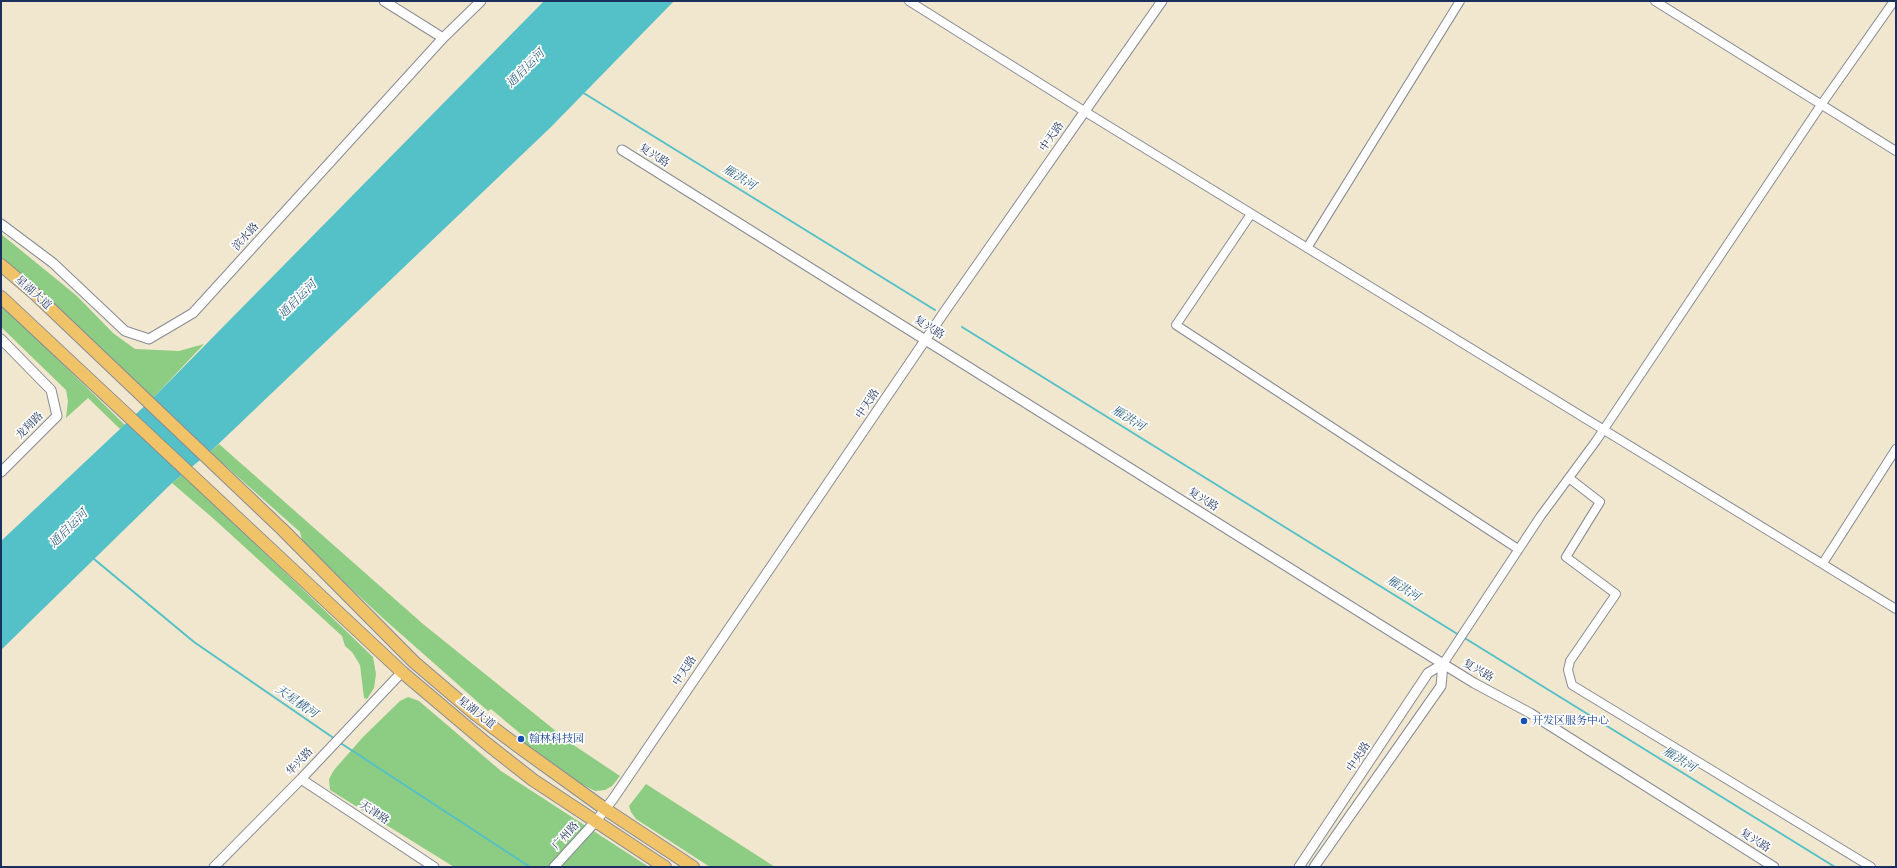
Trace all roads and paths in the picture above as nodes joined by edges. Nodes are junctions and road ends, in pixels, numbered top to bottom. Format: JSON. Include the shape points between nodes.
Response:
{"nodes":[{"id":1,"x":384,"y":1,"type":"edge"},
{"id":2,"x":481,"y":1,"type":"edge"},
{"id":3,"x":909,"y":1,"type":"edge"},
{"id":4,"x":1162,"y":1,"type":"edge"},
{"id":5,"x":1460,"y":1,"type":"edge"},
{"id":6,"x":1656,"y":1,"type":"edge"},
{"id":7,"x":1894,"y":1,"type":"edge"},
{"id":8,"x":443,"y":38,"type":"junction"},
{"id":9,"x":1822,"y":105,"type":"junction"},
{"id":10,"x":1084,"y":111,"type":"junction"},
{"id":11,"x":622,"y":150,"type":"dead end"},
{"id":12,"x":1896,"y":151,"type":"edge"},
{"id":13,"x":1251,"y":214,"type":"junction"},
{"id":14,"x":1,"y":224,"type":"edge"},
{"id":15,"x":1307,"y":248,"type":"junction"},
{"id":16,"x":1,"y":265,"type":"edge"},
{"id":17,"x":1,"y":297,"type":"edge"},
{"id":18,"x":1,"y":339,"type":"edge"},
{"id":19,"x":926,"y":340,"type":"junction"},
{"id":20,"x":1603,"y":429,"type":"junction"},
{"id":21,"x":1896,"y":449,"type":"edge"},
{"id":22,"x":1,"y":472,"type":"edge"},
{"id":23,"x":1569,"y":478,"type":"junction"},
{"id":24,"x":1518,"y":549,"type":"junction"},
{"id":25,"x":1823,"y":563,"type":"junction"},
{"id":26,"x":1896,"y":609,"type":"edge"},
{"id":27,"x":1443,"y":664,"type":"junction"},
{"id":28,"x":402,"y":672,"type":"junction"},
{"id":29,"x":302,"y":779,"type":"junction"},
{"id":30,"x":605,"y":809,"type":"junction"},
{"id":31,"x":596,"y":821,"type":"junction"},
{"id":32,"x":555,"y":866,"type":"edge"},
{"id":33,"x":214,"y":867,"type":"edge"},
{"id":34,"x":434,"y":867,"type":"edge"},
{"id":35,"x":665,"y":867,"type":"edge"},
{"id":36,"x":693,"y":867,"type":"edge"},
{"id":37,"x":1299,"y":867,"type":"edge"},
{"id":38,"x":1314,"y":867,"type":"edge"},
{"id":39,"x":1774,"y":867,"type":"edge"},
{"id":40,"x":1871,"y":867,"type":"edge"}],
"edges":[{"from":1,"to":8,"type":"street"},
{"from":2,"to":8,"type":"street","name":"滨水路"},
{"from":3,"to":10,"type":"street"},
{"from":4,"to":10,"type":"street","name":"中天路"},
{"from":5,"to":15,"type":"street"},
{"from":6,"to":9,"type":"street"},
{"from":7,"to":9,"type":"street"},
{"from":8,"to":14,"type":"street","name":"滨水路","via":[[193,313],[149,339],[125,331],[53,263]]},
{"from":9,"to":12,"type":"street"},
{"from":9,"to":20,"type":"street"},
{"from":10,"to":13,"type":"street"},
{"from":10,"to":19,"type":"street","name":"中天路"},
{"from":11,"to":19,"type":"street","name":"复兴路"},
{"from":13,"to":15,"type":"street"},
{"from":13,"to":24,"type":"street","via":[[1176,325]]},
{"from":15,"to":20,"type":"street"},
{"from":16,"to":30,"type":"main road","name":"星湖大道","via":[[65,322],[283,530],[414,662],[475,714]]},
{"from":17,"to":28,"type":"main road","name":"星湖大道"},
{"from":18,"to":22,"type":"street","name":"龙翔路","via":[[51,390],[57,416]]},
{"from":19,"to":27,"type":"street","name":"复兴路"},
{"from":19,"to":30,"type":"street","name":"中天路"},
{"from":20,"to":23,"type":"street"},
{"from":20,"to":25,"type":"street"},
{"from":21,"to":25,"type":"street"},
{"from":23,"to":24,"type":"street"},
{"from":23,"to":40,"type":"street","via":[[1600,502],[1566,557],[1616,594],[1570,661],[1568,670],[1572,685]]},
{"from":24,"to":27,"type":"street"},
{"from":25,"to":26,"type":"street"},
{"from":27,"to":37,"type":"street","name":"中央路","via":[[1428,673]]},
{"from":27,"to":38,"type":"street","via":[[1441,686]]},
{"from":27,"to":39,"type":"street","name":"复兴路","via":[[1530,713]]},
{"from":28,"to":29,"type":"street","name":"华兴路"},
{"from":28,"to":31,"type":"main road","name":"星湖大道","via":[[486,744],[533,780]]},
{"from":29,"to":33,"type":"street","name":"华兴路"},
{"from":29,"to":34,"type":"street","name":"天津路"},
{"from":30,"to":31,"type":"street","name":"中天路"},
{"from":30,"to":36,"type":"main road","name":"星湖大道"},
{"from":31,"to":32,"type":"street","name":"广州路"},
{"from":31,"to":35,"type":"main road","name":"星湖大道"}]}
